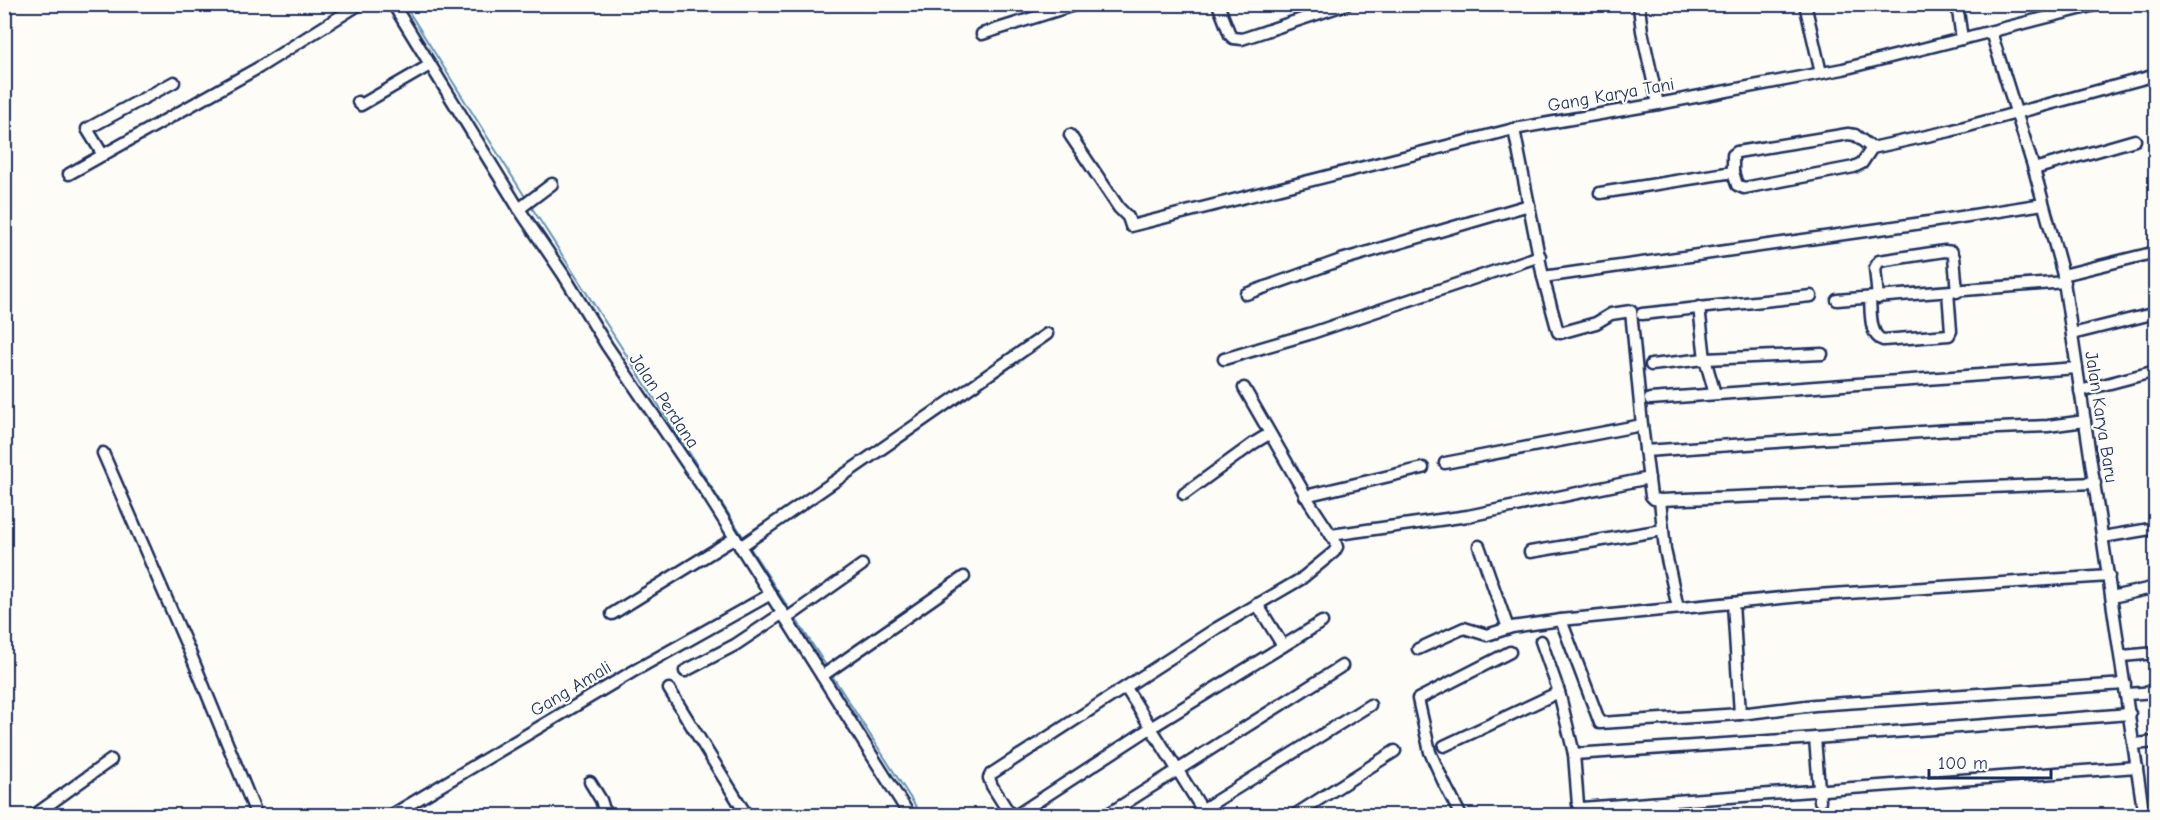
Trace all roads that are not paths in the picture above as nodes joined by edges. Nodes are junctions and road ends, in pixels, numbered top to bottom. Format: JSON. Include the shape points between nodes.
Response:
{"nodes":[{"id":1,"x":360,"y":4,"type":"edge"},
{"id":2,"x":393,"y":4,"type":"edge"},
{"id":3,"x":1077,"y":4,"type":"edge"},
{"id":4,"x":1218,"y":4,"type":"edge"},
{"id":5,"x":1347,"y":4,"type":"edge"},
{"id":6,"x":1805,"y":4,"type":"edge"},
{"id":7,"x":1957,"y":4,"type":"edge"},
{"id":8,"x":2099,"y":4,"type":"edge"},
{"id":9,"x":1639,"y":6,"type":"dead end"},
{"id":10,"x":1991,"y":32,"type":"junction"},
{"id":11,"x":982,"y":34,"type":"dead end"},
{"id":12,"x":1962,"y":39,"type":"junction"},
{"id":13,"x":430,"y":65,"type":"junction"},
{"id":14,"x":1821,"y":73,"type":"junction"},
{"id":15,"x":2156,"y":75,"type":"edge"},
{"id":16,"x":174,"y":82,"type":"dead end"},
{"id":17,"x":358,"y":102,"type":"dead end"},
{"id":18,"x":1658,"y":104,"type":"junction"},
{"id":19,"x":2016,"y":112,"type":"junction"},
{"id":20,"x":1514,"y":129,"type":"junction"},
{"id":21,"x":1070,"y":135,"type":"dead end"},
{"id":22,"x":2135,"y":140,"type":"dead end"},
{"id":23,"x":1872,"y":148,"type":"junction"},
{"id":24,"x":103,"y":155,"type":"junction"},
{"id":25,"x":2034,"y":169,"type":"junction"},
{"id":26,"x":1733,"y":172,"type":"junction"},
{"id":27,"x":69,"y":174,"type":"dead end"},
{"id":28,"x":552,"y":184,"type":"dead end"},
{"id":29,"x":1600,"y":193,"type":"dead end"},
{"id":30,"x":1529,"y":204,"type":"junction"},
{"id":31,"x":2043,"y":204,"type":"junction"},
{"id":32,"x":525,"y":205,"type":"junction"},
{"id":33,"x":2156,"y":252,"type":"edge"},
{"id":34,"x":1540,"y":256,"type":"junction"},
{"id":35,"x":1544,"y":277,"type":"junction"},
{"id":36,"x":2064,"y":279,"type":"junction"},
{"id":37,"x":1953,"y":292,"type":"junction"},
{"id":38,"x":1246,"y":294,"type":"dead end"},
{"id":39,"x":1811,"y":296,"type":"dead end"},
{"id":40,"x":1874,"y":298,"type":"junction"},
{"id":41,"x":1837,"y":300,"type":"dead end"},
{"id":42,"x":1699,"y":307,"type":"junction"},
{"id":43,"x":2156,"y":313,"type":"edge"},
{"id":44,"x":1642,"y":314,"type":"dead end"},
{"id":45,"x":1047,"y":334,"type":"dead end"},
{"id":46,"x":2072,"y":334,"type":"junction"},
{"id":47,"x":1822,"y":354,"type":"dead end"},
{"id":48,"x":1224,"y":359,"type":"dead end"},
{"id":49,"x":1705,"y":359,"type":"junction"},
{"id":50,"x":1651,"y":364,"type":"dead end"},
{"id":51,"x":2078,"y":368,"type":"junction"},
{"id":52,"x":2156,"y":372,"type":"edge"},
{"id":53,"x":1244,"y":388,"type":"dead end"},
{"id":54,"x":2080,"y":391,"type":"junction"},
{"id":55,"x":1715,"y":394,"type":"junction"},
{"id":56,"x":1650,"y":399,"type":"dead end"},
{"id":57,"x":2085,"y":421,"type":"junction"},
{"id":58,"x":1642,"y":425,"type":"junction"},
{"id":59,"x":1269,"y":434,"type":"junction"},
{"id":60,"x":1645,"y":451,"type":"junction"},
{"id":61,"x":103,"y":453,"type":"dead end"},
{"id":62,"x":1445,"y":463,"type":"dead end"},
{"id":63,"x":1424,"y":468,"type":"dead end"},
{"id":64,"x":1649,"y":478,"type":"junction"},
{"id":65,"x":2095,"y":483,"type":"junction"},
{"id":66,"x":1184,"y":494,"type":"dead end"},
{"id":67,"x":1305,"y":496,"type":"junction"},
{"id":68,"x":1660,"y":500,"type":"junction"},
{"id":69,"x":2156,"y":528,"type":"edge"},
{"id":70,"x":1663,"y":530,"type":"junction"},
{"id":71,"x":1331,"y":535,"type":"junction"},
{"id":72,"x":2103,"y":537,"type":"junction"},
{"id":73,"x":743,"y":543,"type":"junction"},
{"id":74,"x":1479,"y":546,"type":"dead end"},
{"id":75,"x":1530,"y":552,"type":"dead end"},
{"id":76,"x":862,"y":566,"type":"dead end"},
{"id":77,"x":2109,"y":576,"type":"junction"},
{"id":78,"x":964,"y":577,"type":"dead end"},
{"id":79,"x":2156,"y":587,"type":"edge"},
{"id":80,"x":771,"y":594,"type":"junction"},
{"id":81,"x":2112,"y":597,"type":"junction"},
{"id":82,"x":1732,"y":603,"type":"junction"},
{"id":83,"x":1257,"y":604,"type":"junction"},
{"id":84,"x":1678,"y":608,"type":"junction"},
{"id":85,"x":612,"y":614,"type":"dead end"},
{"id":86,"x":785,"y":616,"type":"junction"},
{"id":87,"x":1561,"y":620,"type":"junction"},
{"id":88,"x":1322,"y":622,"type":"dead end"},
{"id":89,"x":1508,"y":628,"type":"junction"},
{"id":90,"x":1541,"y":641,"type":"dead end"},
{"id":91,"x":1283,"y":646,"type":"junction"},
{"id":92,"x":1418,"y":650,"type":"dead end"},
{"id":93,"x":1510,"y":652,"type":"dead end"},
{"id":94,"x":2156,"y":653,"type":"edge"},
{"id":95,"x":2121,"y":656,"type":"junction"},
{"id":96,"x":1342,"y":666,"type":"dead end"},
{"id":97,"x":685,"y":671,"type":"dead end"},
{"id":98,"x":827,"y":673,"type":"junction"},
{"id":99,"x":1126,"y":688,"type":"junction"},
{"id":100,"x":669,"y":689,"type":"dead end"},
{"id":101,"x":2126,"y":689,"type":"junction"},
{"id":102,"x":1560,"y":692,"type":"junction"},
{"id":103,"x":2156,"y":692,"type":"edge"},
{"id":104,"x":1370,"y":705,"type":"dead end"},
{"id":105,"x":1740,"y":714,"type":"junction"},
{"id":106,"x":2130,"y":714,"type":"junction"},
{"id":107,"x":1152,"y":727,"type":"junction"},
{"id":108,"x":1815,"y":738,"type":"junction"},
{"id":109,"x":2156,"y":742,"type":"edge"},
{"id":110,"x":2134,"y":744,"type":"junction"},
{"id":111,"x":1444,"y":746,"type":"dead end"},
{"id":112,"x":1395,"y":751,"type":"dead end"},
{"id":113,"x":1574,"y":754,"type":"junction"},
{"id":114,"x":111,"y":760,"type":"dead end"},
{"id":115,"x":2137,"y":767,"type":"junction"},
{"id":116,"x":1178,"y":769,"type":"junction"},
{"id":117,"x":590,"y":782,"type":"dead end"},
{"id":118,"x":1819,"y":796,"type":"junction"},
{"id":119,"x":1202,"y":809,"type":"junction"},
{"id":120,"x":33,"y":816,"type":"edge"},
{"id":121,"x":257,"y":816,"type":"edge"},
{"id":122,"x":390,"y":816,"type":"edge"},
{"id":123,"x":606,"y":816,"type":"edge"},
{"id":124,"x":747,"y":816,"type":"edge"},
{"id":125,"x":910,"y":816,"type":"edge"},
{"id":126,"x":1013,"y":816,"type":"edge"},
{"id":127,"x":1105,"y":816,"type":"edge"},
{"id":128,"x":1192,"y":816,"type":"edge"},
{"id":129,"x":1293,"y":816,"type":"edge"},
{"id":130,"x":1461,"y":816,"type":"edge"},
{"id":131,"x":2144,"y":816,"type":"edge"}],
"edges":[{"from":1,"to":24,"type":"street","via":[[258,68]]},
{"from":2,"to":13,"type":"street","name":"Jalan Perdana"},
{"from":3,"to":11,"type":"street"},
{"from":4,"to":5,"type":"street","via":[[1230,35],[1242,39]]},
{"from":6,"to":14,"type":"street"},
{"from":7,"to":12,"type":"street"},
{"from":8,"to":10,"type":"street","name":"Gang Karya Tani"},
{"from":9,"to":18,"type":"street"},
{"from":10,"to":12,"type":"street","name":"Gang Karya Tani"},
{"from":10,"to":19,"type":"street","name":"Jalan Karya Baru"},
{"from":12,"to":14,"type":"street","name":"Gang Karya Tani"},
{"from":13,"to":17,"type":"street","via":[[361,105]]},
{"from":13,"to":32,"type":"street","name":"Jalan Perdana"},
{"from":14,"to":18,"type":"street","name":"Gang Karya Tani"},
{"from":15,"to":19,"type":"street"},
{"from":16,"to":24,"type":"street","via":[[87,129]]},
{"from":18,"to":20,"type":"street","name":"Gang Karya Tani"},
{"from":19,"to":23,"type":"street"},
{"from":19,"to":25,"type":"street","name":"Jalan Karya Baru"},
{"from":20,"to":21,"type":"street","name":"Gang Karya Tani","via":[[1131,226]]},
{"from":20,"to":30,"type":"street"},
{"from":22,"to":25,"type":"street"},
{"from":23,"to":26,"type":"street","via":[[1858,166],[1744,188],[1737,185]]},
{"from":23,"to":26,"type":"street","via":[[1848,134],[1737,152],[1733,155]]},
{"from":24,"to":27,"type":"street"},
{"from":25,"to":31,"type":"street","name":"Jalan Karya Baru"},
{"from":26,"to":29,"type":"street"},
{"from":28,"to":32,"type":"street"},
{"from":30,"to":34,"type":"street"},
{"from":30,"to":38,"type":"street","via":[[1341,260]]},
{"from":31,"to":35,"type":"street"},
{"from":31,"to":36,"type":"street","name":"Jalan Karya Baru"},
{"from":32,"to":73,"type":"street","name":"Jalan Perdana"},
{"from":33,"to":36,"type":"street"},
{"from":34,"to":35,"type":"street"},
{"from":34,"to":48,"type":"street"},
{"from":35,"to":58,"type":"street","via":[[1559,333],[1631,311]]},
{"from":36,"to":37,"type":"street"},
{"from":36,"to":46,"type":"street","name":"Jalan Karya Baru"},
{"from":37,"to":40,"type":"street"},
{"from":37,"to":40,"type":"street","via":[[1954,257],[1946,251],[1879,261],[1875,267]]},
{"from":37,"to":40,"type":"street","via":[[1949,335],[1879,340],[1874,334]]},
{"from":39,"to":42,"type":"street"},
{"from":40,"to":41,"type":"street"},
{"from":42,"to":44,"type":"street"},
{"from":42,"to":49,"type":"street"},
{"from":43,"to":46,"type":"street"},
{"from":45,"to":73,"type":"street"},
{"from":46,"to":51,"type":"street","name":"Jalan Karya Baru"},
{"from":47,"to":49,"type":"street"},
{"from":49,"to":50,"type":"street"},
{"from":49,"to":55,"type":"street"},
{"from":51,"to":54,"type":"street","name":"Jalan Karya Baru"},
{"from":51,"to":55,"type":"street"},
{"from":52,"to":54,"type":"street"},
{"from":53,"to":59,"type":"street"},
{"from":54,"to":57,"type":"street","name":"Jalan Karya Baru"},
{"from":55,"to":56,"type":"street"},
{"from":57,"to":60,"type":"street"},
{"from":57,"to":65,"type":"street","name":"Jalan Karya Baru"},
{"from":58,"to":60,"type":"street"},
{"from":58,"to":62,"type":"street"},
{"from":59,"to":66,"type":"street"},
{"from":59,"to":67,"type":"street"},
{"from":60,"to":64,"type":"street"},
{"from":61,"to":121,"type":"street"},
{"from":63,"to":67,"type":"street"},
{"from":64,"to":68,"type":"street","via":[[1653,498]]},
{"from":64,"to":71,"type":"street","via":[[1468,516]]},
{"from":65,"to":68,"type":"street"},
{"from":65,"to":72,"type":"street","name":"Jalan Karya Baru"},
{"from":67,"to":71,"type":"street"},
{"from":68,"to":70,"type":"street"},
{"from":69,"to":72,"type":"street"},
{"from":70,"to":75,"type":"street"},
{"from":70,"to":84,"type":"street"},
{"from":71,"to":83,"type":"street","via":[[1337,547],[1334,552],[1301,579]]},
{"from":72,"to":77,"type":"street","name":"Jalan Karya Baru"},
{"from":73,"to":80,"type":"street","name":"Jalan Perdana"},
{"from":73,"to":85,"type":"street"},
{"from":74,"to":89,"type":"street"},
{"from":76,"to":86,"type":"street"},
{"from":77,"to":81,"type":"street","name":"Jalan Karya Baru"},
{"from":77,"to":82,"type":"street"},
{"from":78,"to":98,"type":"street"},
{"from":79,"to":81,"type":"street"},
{"from":80,"to":86,"type":"street","name":"Jalan Perdana"},
{"from":80,"to":122,"type":"street","name":"Gang Amali"},
{"from":81,"to":95,"type":"street","name":"Jalan Karya Baru"},
{"from":82,"to":84,"type":"street"},
{"from":82,"to":105,"type":"street"},
{"from":83,"to":91,"type":"street"},
{"from":83,"to":99,"type":"street"},
{"from":84,"to":87,"type":"street"},
{"from":86,"to":97,"type":"street"},
{"from":86,"to":98,"type":"street","name":"Jalan Perdana"},
{"from":87,"to":89,"type":"street"},
{"from":87,"to":105,"type":"street","via":[[1600,723]]},
{"from":88,"to":91,"type":"street"},
{"from":89,"to":92,"type":"street","via":[[1487,635],[1464,628]]},
{"from":90,"to":102,"type":"street"},
{"from":91,"to":107,"type":"street"},
{"from":93,"to":130,"type":"street","via":[[1418,699],[1430,752]]},
{"from":94,"to":95,"type":"street"},
{"from":95,"to":101,"type":"street","name":"Jalan Karya Baru"},
{"from":96,"to":116,"type":"street"},
{"from":98,"to":125,"type":"street","name":"Jalan Perdana"},
{"from":99,"to":107,"type":"street"},
{"from":99,"to":126,"type":"street","via":[[991,774],[992,786]]},
{"from":100,"to":124,"type":"street"},
{"from":101,"to":103,"type":"street"},
{"from":101,"to":105,"type":"street","via":[[1815,705]]},
{"from":101,"to":106,"type":"street","name":"Jalan Karya Baru"},
{"from":102,"to":111,"type":"street"},
{"from":102,"to":113,"type":"street"},
{"from":104,"to":119,"type":"street"},
{"from":106,"to":108,"type":"street"},
{"from":106,"to":110,"type":"street","name":"Jalan Karya Baru"},
{"from":107,"to":116,"type":"street"},
{"from":107,"to":126,"type":"street"},
{"from":108,"to":113,"type":"street"},
{"from":108,"to":118,"type":"street"},
{"from":109,"to":110,"type":"street"},
{"from":110,"to":115,"type":"street","name":"Jalan Karya Baru"},
{"from":112,"to":129,"type":"street"},
{"from":113,"to":118,"type":"street","via":[[1581,808]]},
{"from":114,"to":120,"type":"street"},
{"from":115,"to":118,"type":"street"},
{"from":115,"to":131,"type":"street","name":"Jalan Karya Baru"},
{"from":116,"to":119,"type":"street"},
{"from":116,"to":127,"type":"street"},
{"from":117,"to":123,"type":"street"},
{"from":119,"to":128,"type":"street"}]}
